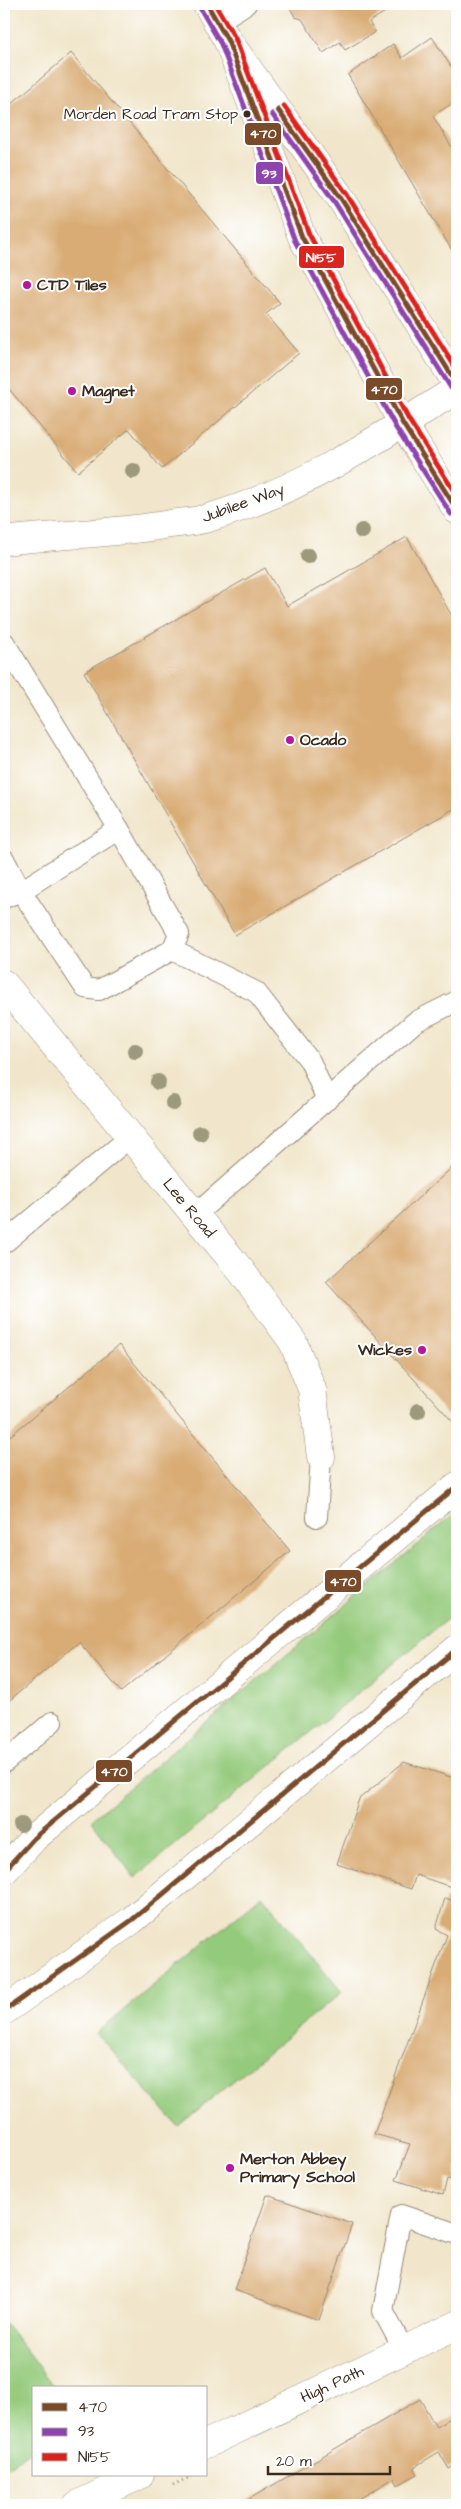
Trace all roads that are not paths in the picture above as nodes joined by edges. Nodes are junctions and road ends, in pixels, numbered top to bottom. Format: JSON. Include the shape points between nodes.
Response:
{"nodes":[{"id":1,"x":246,"y":4,"type":"edge"},
{"id":2,"x":218,"y":22,"type":"edge"},
{"id":3,"x":457,"y":384,"type":"edge"},
{"id":4,"x":457,"y":389,"type":"edge"},
{"id":5,"x":402,"y":424,"type":"junction"},
{"id":6,"x":457,"y":510,"type":"edge"},
{"id":7,"x":4,"y":541,"type":"edge"},
{"id":8,"x":4,"y":642,"type":"edge"},
{"id":9,"x":119,"y":829,"type":"junction"},
{"id":10,"x":4,"y":858,"type":"edge"},
{"id":11,"x":12,"y":894,"type":"edge"},
{"id":12,"x":172,"y":950,"type":"junction"},
{"id":13,"x":4,"y":984,"type":"edge"},
{"id":14,"x":457,"y":1001,"type":"edge"},
{"id":15,"x":327,"y":1100,"type":"junction"},
{"id":16,"x":130,"y":1137,"type":"junction"},
{"id":17,"x":196,"y":1215,"type":"junction"},
{"id":18,"x":4,"y":1244,"type":"edge"},
{"id":19,"x":321,"y":1458,"type":"joint"},
{"id":20,"x":457,"y":1486,"type":"edge"},
{"id":21,"x":317,"y":1517,"type":"dead end"},
{"id":22,"x":457,"y":1649,"type":"edge"},
{"id":23,"x":52,"y":1722,"type":"dead end"},
{"id":24,"x":4,"y":1763,"type":"edge"},
{"id":25,"x":4,"y":1872,"type":"edge"},
{"id":26,"x":4,"y":2010,"type":"edge"},
{"id":27,"x":457,"y":2234,"type":"edge"},
{"id":28,"x":457,"y":2325,"type":"edge"},
{"id":29,"x":404,"y":2350,"type":"junction"},
{"id":30,"x":208,"y":2443,"type":"edge"},
{"id":31,"x":138,"y":2476,"type":"edge"},
{"id":32,"x":77,"y":2505,"type":"edge"}],
"edges":[{"from":1,"to":2,"type":"lane"},
{"from":2,"to":3,"type":"main road","via":[[340,197]]},
{"from":2,"to":5,"type":"main road","via":[[302,236]]},
{"from":4,"to":5,"type":"main road","name":"Jubilee Way"},
{"from":5,"to":6,"type":"main road"},
{"from":5,"to":7,"type":"main road","name":"Jubilee Way","via":[[274,494],[207,518],[148,528]]},
{"from":8,"to":9,"type":"lane"},
{"from":9,"to":11,"type":"lane"},
{"from":9,"to":12,"type":"lane","via":[[179,934]]},
{"from":10,"to":11,"type":"lane"},
{"from":11,"to":12,"type":"lane","via":[[85,988],[99,990]]},
{"from":12,"to":15,"type":"lane","via":[[256,992],[310,1061]]},
{"from":13,"to":16,"type":"main road","name":"Lee Road"},
{"from":14,"to":15,"type":"lane","via":[[415,1022]]},
{"from":15,"to":17,"type":"lane"},
{"from":16,"to":17,"type":"main road","name":"Lee Road"},
{"from":16,"to":18,"type":"lane"},
{"from":17,"to":19,"type":"main road","name":"Lee Road","via":[[293,1342],[312,1389]]},
{"from":19,"to":21,"type":"lane"},
{"from":20,"to":25,"type":"main road","via":[[34,1838]]},
{"from":22,"to":26,"type":"main road","via":[[132,1920]]},
{"from":23,"to":24,"type":"lane"},
{"from":27,"to":29,"type":"lane","via":[[401,2215],[383,2310]]},
{"from":28,"to":29,"type":"main road","name":"High Path"},
{"from":29,"to":30,"type":"main road","name":"High Path"},
{"from":31,"to":32,"type":"main road"}]}
